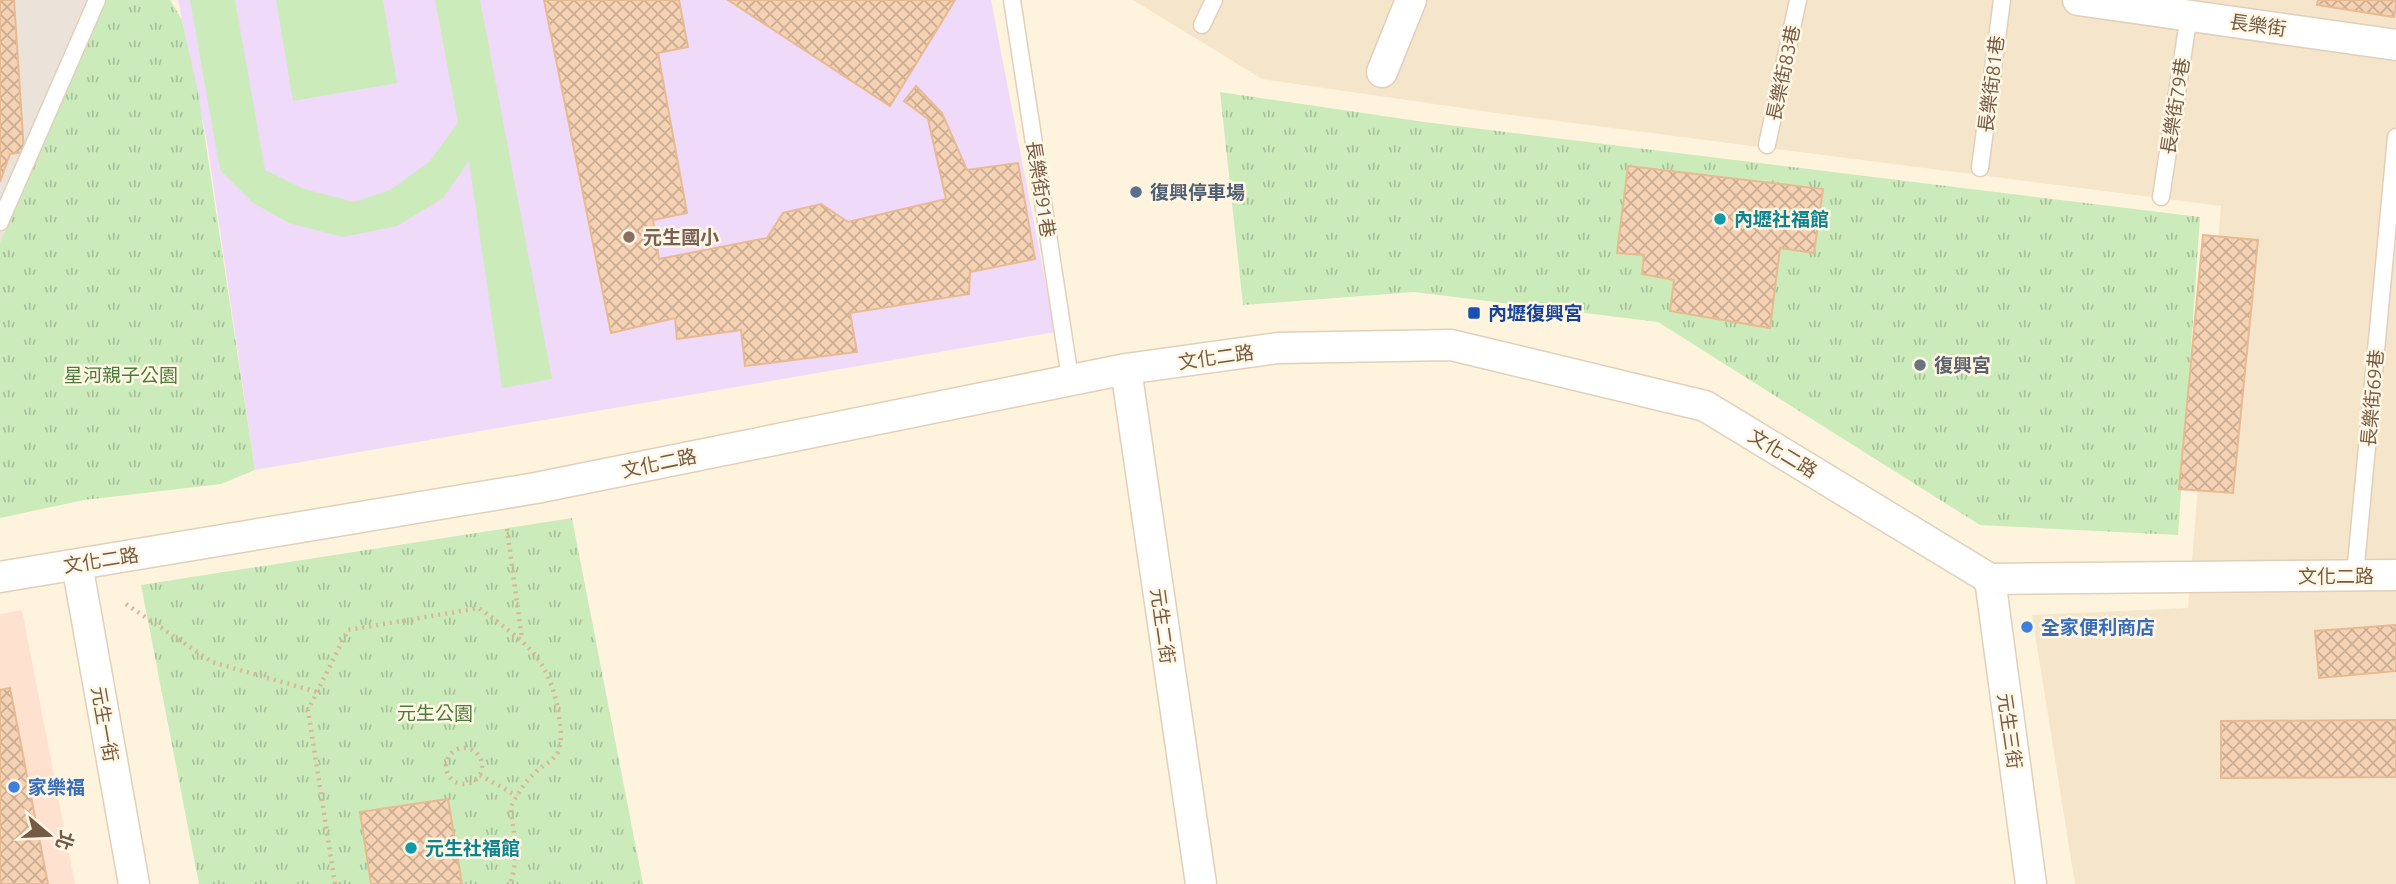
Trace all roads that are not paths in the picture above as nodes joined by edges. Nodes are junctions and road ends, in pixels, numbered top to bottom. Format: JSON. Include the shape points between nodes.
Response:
{"nodes":[{"id":1,"x":97,"y":0,"type":"edge"},
{"id":2,"x":1012,"y":0,"type":"edge"},
{"id":3,"x":1214,"y":0,"type":"edge"},
{"id":4,"x":1411,"y":0,"type":"edge"},
{"id":5,"x":1798,"y":0,"type":"edge"},
{"id":6,"x":2002,"y":0,"type":"edge"},
{"id":7,"x":2077,"y":0,"type":"edge"},
{"id":8,"x":2191,"y":8,"type":"edge"},
{"id":9,"x":1202,"y":25,"type":"dead end"},
{"id":10,"x":2396,"y":45,"type":"edge"},
{"id":11,"x":1382,"y":72,"type":"dead end"},
{"id":12,"x":2396,"y":137,"type":"edge"},
{"id":13,"x":1767,"y":145,"type":"dead end"},
{"id":14,"x":1980,"y":168,"type":"dead end"},
{"id":15,"x":2161,"y":197,"type":"dead end"},
{"id":16,"x":0,"y":222,"type":"edge"},
{"id":17,"x":1126,"y":369,"type":"junction"},
{"id":18,"x":1070,"y":378,"type":"junction"},
{"id":19,"x":77,"y":564,"type":"junction"},
{"id":20,"x":2355,"y":575,"type":"junction"},
{"id":21,"x":2396,"y":575,"type":"edge"},
{"id":22,"x":0,"y":577,"type":"edge"},
{"id":23,"x":1990,"y":579,"type":"junction"},
{"id":24,"x":134,"y":884,"type":"edge"},
{"id":25,"x":1200,"y":884,"type":"edge"},
{"id":26,"x":2031,"y":884,"type":"edge"}],
"edges":[{"from":1,"to":16,"type":"lane"},
{"from":2,"to":18,"type":"lane","name":"長樂街91巷"},
{"from":3,"to":9,"type":"lane"},
{"from":4,"to":11,"type":"street"},
{"from":5,"to":13,"type":"lane","name":"長樂街83巷"},
{"from":6,"to":14,"type":"lane","name":"長樂街81巷"},
{"from":7,"to":8,"type":"street","name":"長樂街"},
{"from":8,"to":10,"type":"street","name":"長樂街"},
{"from":8,"to":15,"type":"lane","name":"長樂街79巷"},
{"from":12,"to":20,"type":"lane","name":"長樂街69巷"},
{"from":17,"to":18,"type":"street","name":"文化二路"},
{"from":17,"to":23,"type":"street","name":"文化二路","via":[[1278,348],[1451,345],[1705,406]]},
{"from":17,"to":25,"type":"street","name":"元生二街"},
{"from":18,"to":19,"type":"street","name":"文化二路","via":[[536,488]]},
{"from":19,"to":22,"type":"street","name":"文化二路"},
{"from":19,"to":24,"type":"street","name":"元生一街"},
{"from":20,"to":21,"type":"street","name":"文化二路"},
{"from":20,"to":23,"type":"street","name":"文化二路"},
{"from":23,"to":26,"type":"street","name":"元生三街"}]}
